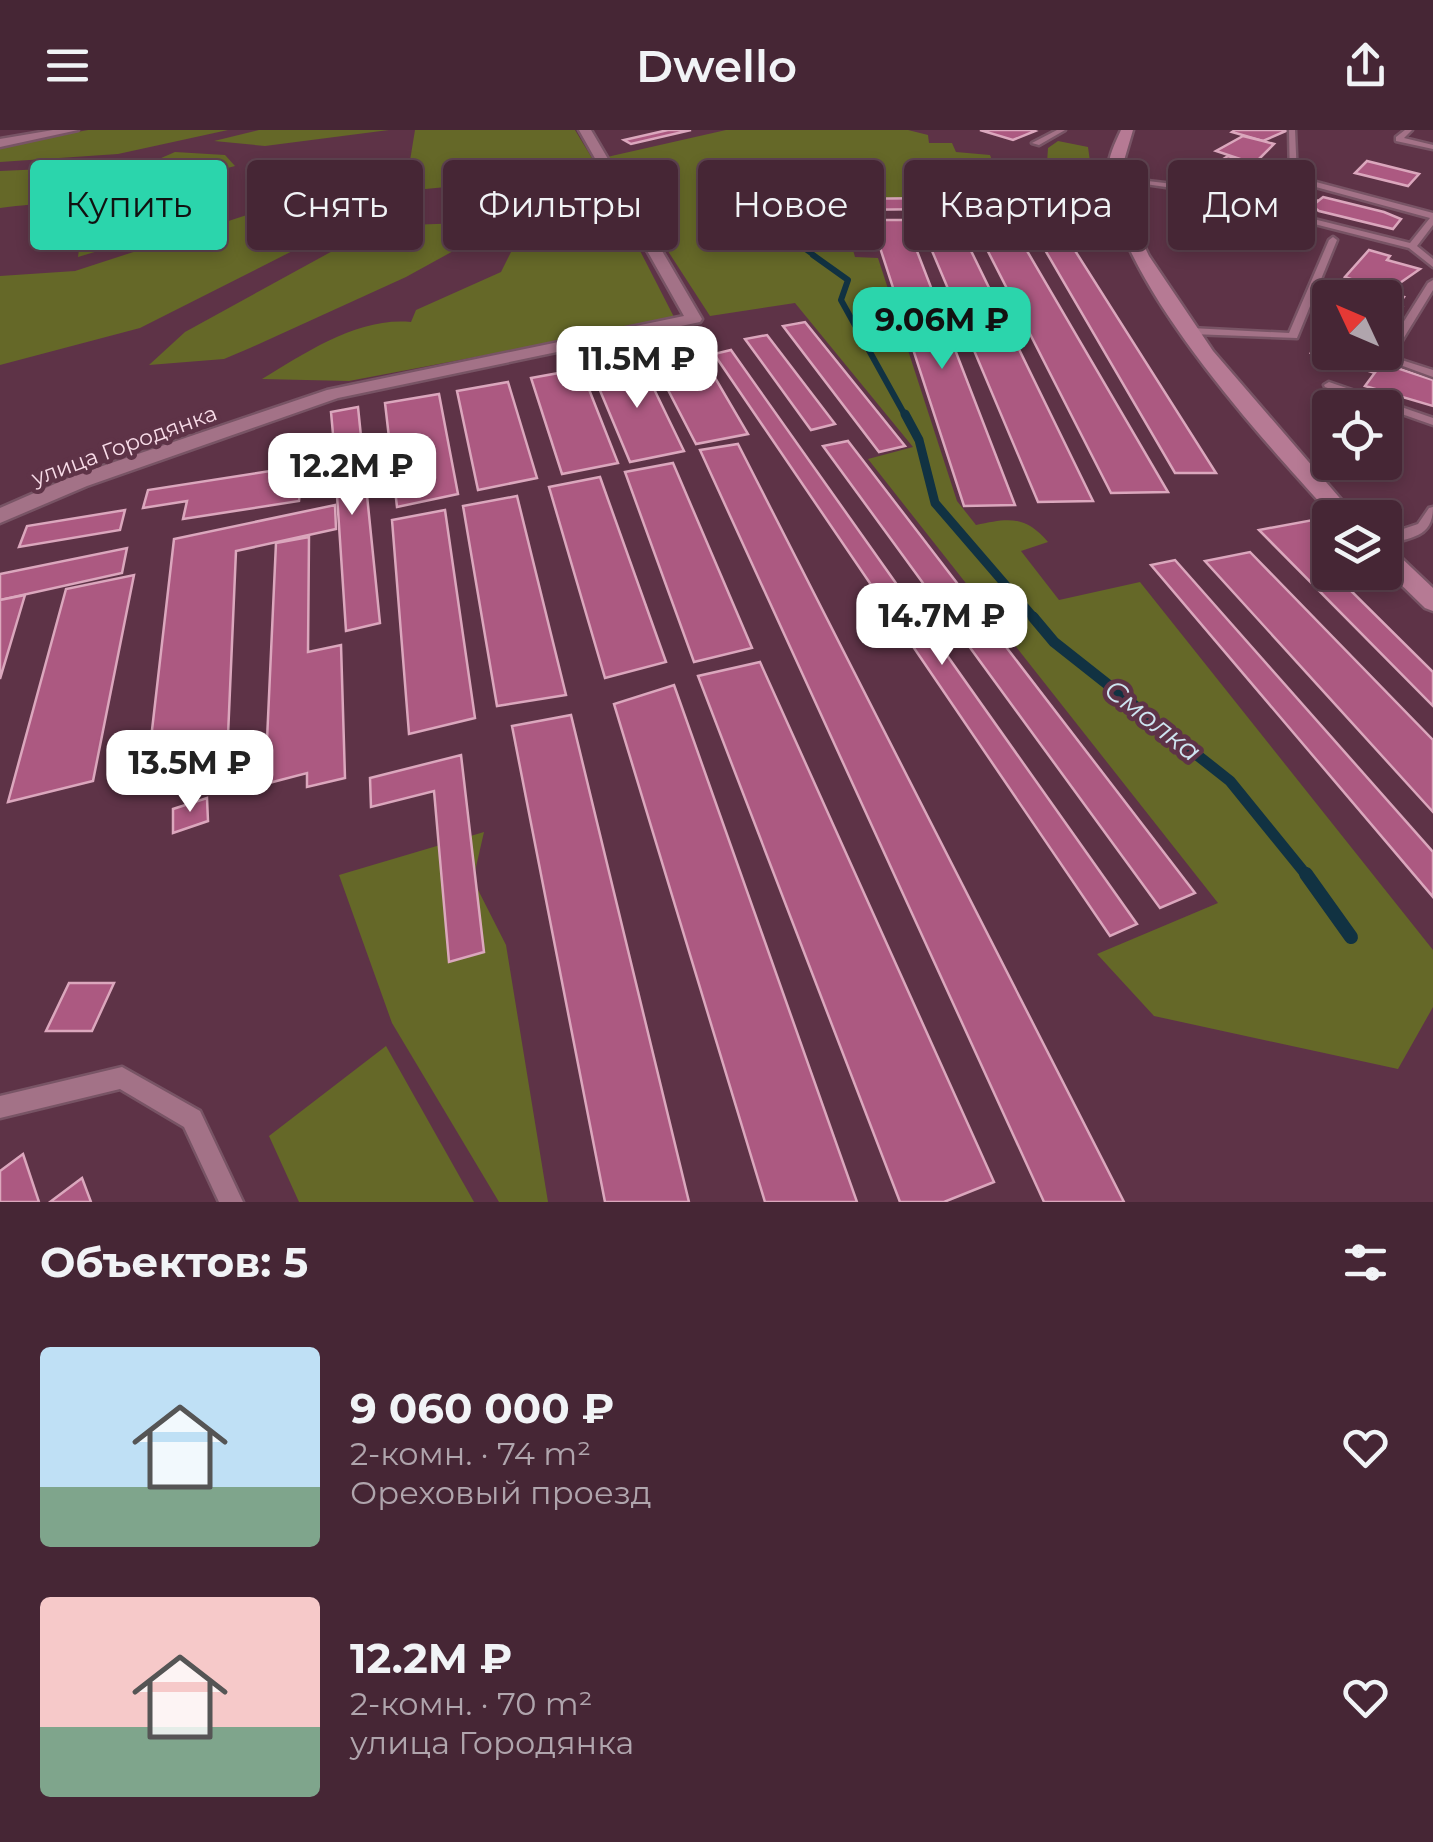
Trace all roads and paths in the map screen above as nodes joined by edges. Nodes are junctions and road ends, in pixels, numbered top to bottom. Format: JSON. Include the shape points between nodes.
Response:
{"nodes":[{"id":1,"x":72,"y":130,"type":"edge"},
{"id":2,"x":584,"y":130,"type":"edge"},
{"id":3,"x":1062,"y":130,"type":"edge"},
{"id":4,"x":1127,"y":130,"type":"edge"},
{"id":5,"x":1292,"y":130,"type":"edge"},
{"id":6,"x":1409,"y":130,"type":"edge"},
{"id":7,"x":1036,"y":143,"type":"dead end"},
{"id":8,"x":0,"y":144,"type":"edge"},
{"id":9,"x":1433,"y":148,"type":"edge"},
{"id":10,"x":1119,"y":160,"type":"edge"},
{"id":11,"x":1148,"y":183,"type":"edge"},
{"id":12,"x":1433,"y":218,"type":"edge"},
{"id":13,"x":1333,"y":240,"type":"dead end"},
{"id":14,"x":1412,"y":246,"type":"junction"},
{"id":15,"x":1142,"y":250,"type":"edge"},
{"id":16,"x":1433,"y":264,"type":"edge"},
{"id":17,"x":1433,"y":283,"type":"edge"},
{"id":18,"x":1191,"y":331,"type":"junction"},
{"id":19,"x":1433,"y":374,"type":"edge"},
{"id":20,"x":1328,"y":386,"type":"dead end"},
{"id":21,"x":1433,"y":422,"type":"edge"},
{"id":22,"x":1331,"y":500,"type":"edge"},
{"id":23,"x":1433,"y":512,"type":"edge"},
{"id":24,"x":0,"y":516,"type":"edge"},
{"id":25,"x":1402,"y":534,"type":"edge"},
{"id":26,"x":1402,"y":572,"type":"edge"},
{"id":27,"x":1433,"y":602,"type":"edge"},
{"id":28,"x":0,"y":1107,"type":"edge"},
{"id":29,"x":231,"y":1202,"type":"edge"}],
"edges":[{"from":1,"to":8,"type":"street"},
{"from":2,"to":24,"type":"street","name":"улица Городянка","via":[[694,319],[333,394],[80,481]]},
{"from":3,"to":7,"type":"lane"},
{"from":4,"to":10,"type":"street"},
{"from":5,"to":12,"type":"lane","via":[[1293,178]]},
{"from":6,"to":9,"type":"lane","via":[[1399,139]]},
{"from":11,"to":14,"type":"lane"},
{"from":12,"to":14,"type":"lane"},
{"from":13,"to":18,"type":"lane","via":[[1293,336]]},
{"from":14,"to":16,"type":"lane"},
{"from":15,"to":18,"type":"street"},
{"from":17,"to":19,"type":"lane","via":[[1386,358]]},
{"from":18,"to":22,"type":"street"},
{"from":20,"to":21,"type":"lane"},
{"from":23,"to":25,"type":"lane","via":[[1423,527]]},
{"from":26,"to":27,"type":"street"},
{"from":28,"to":29,"type":"lane","via":[[122,1078],[192,1119]]}]}
